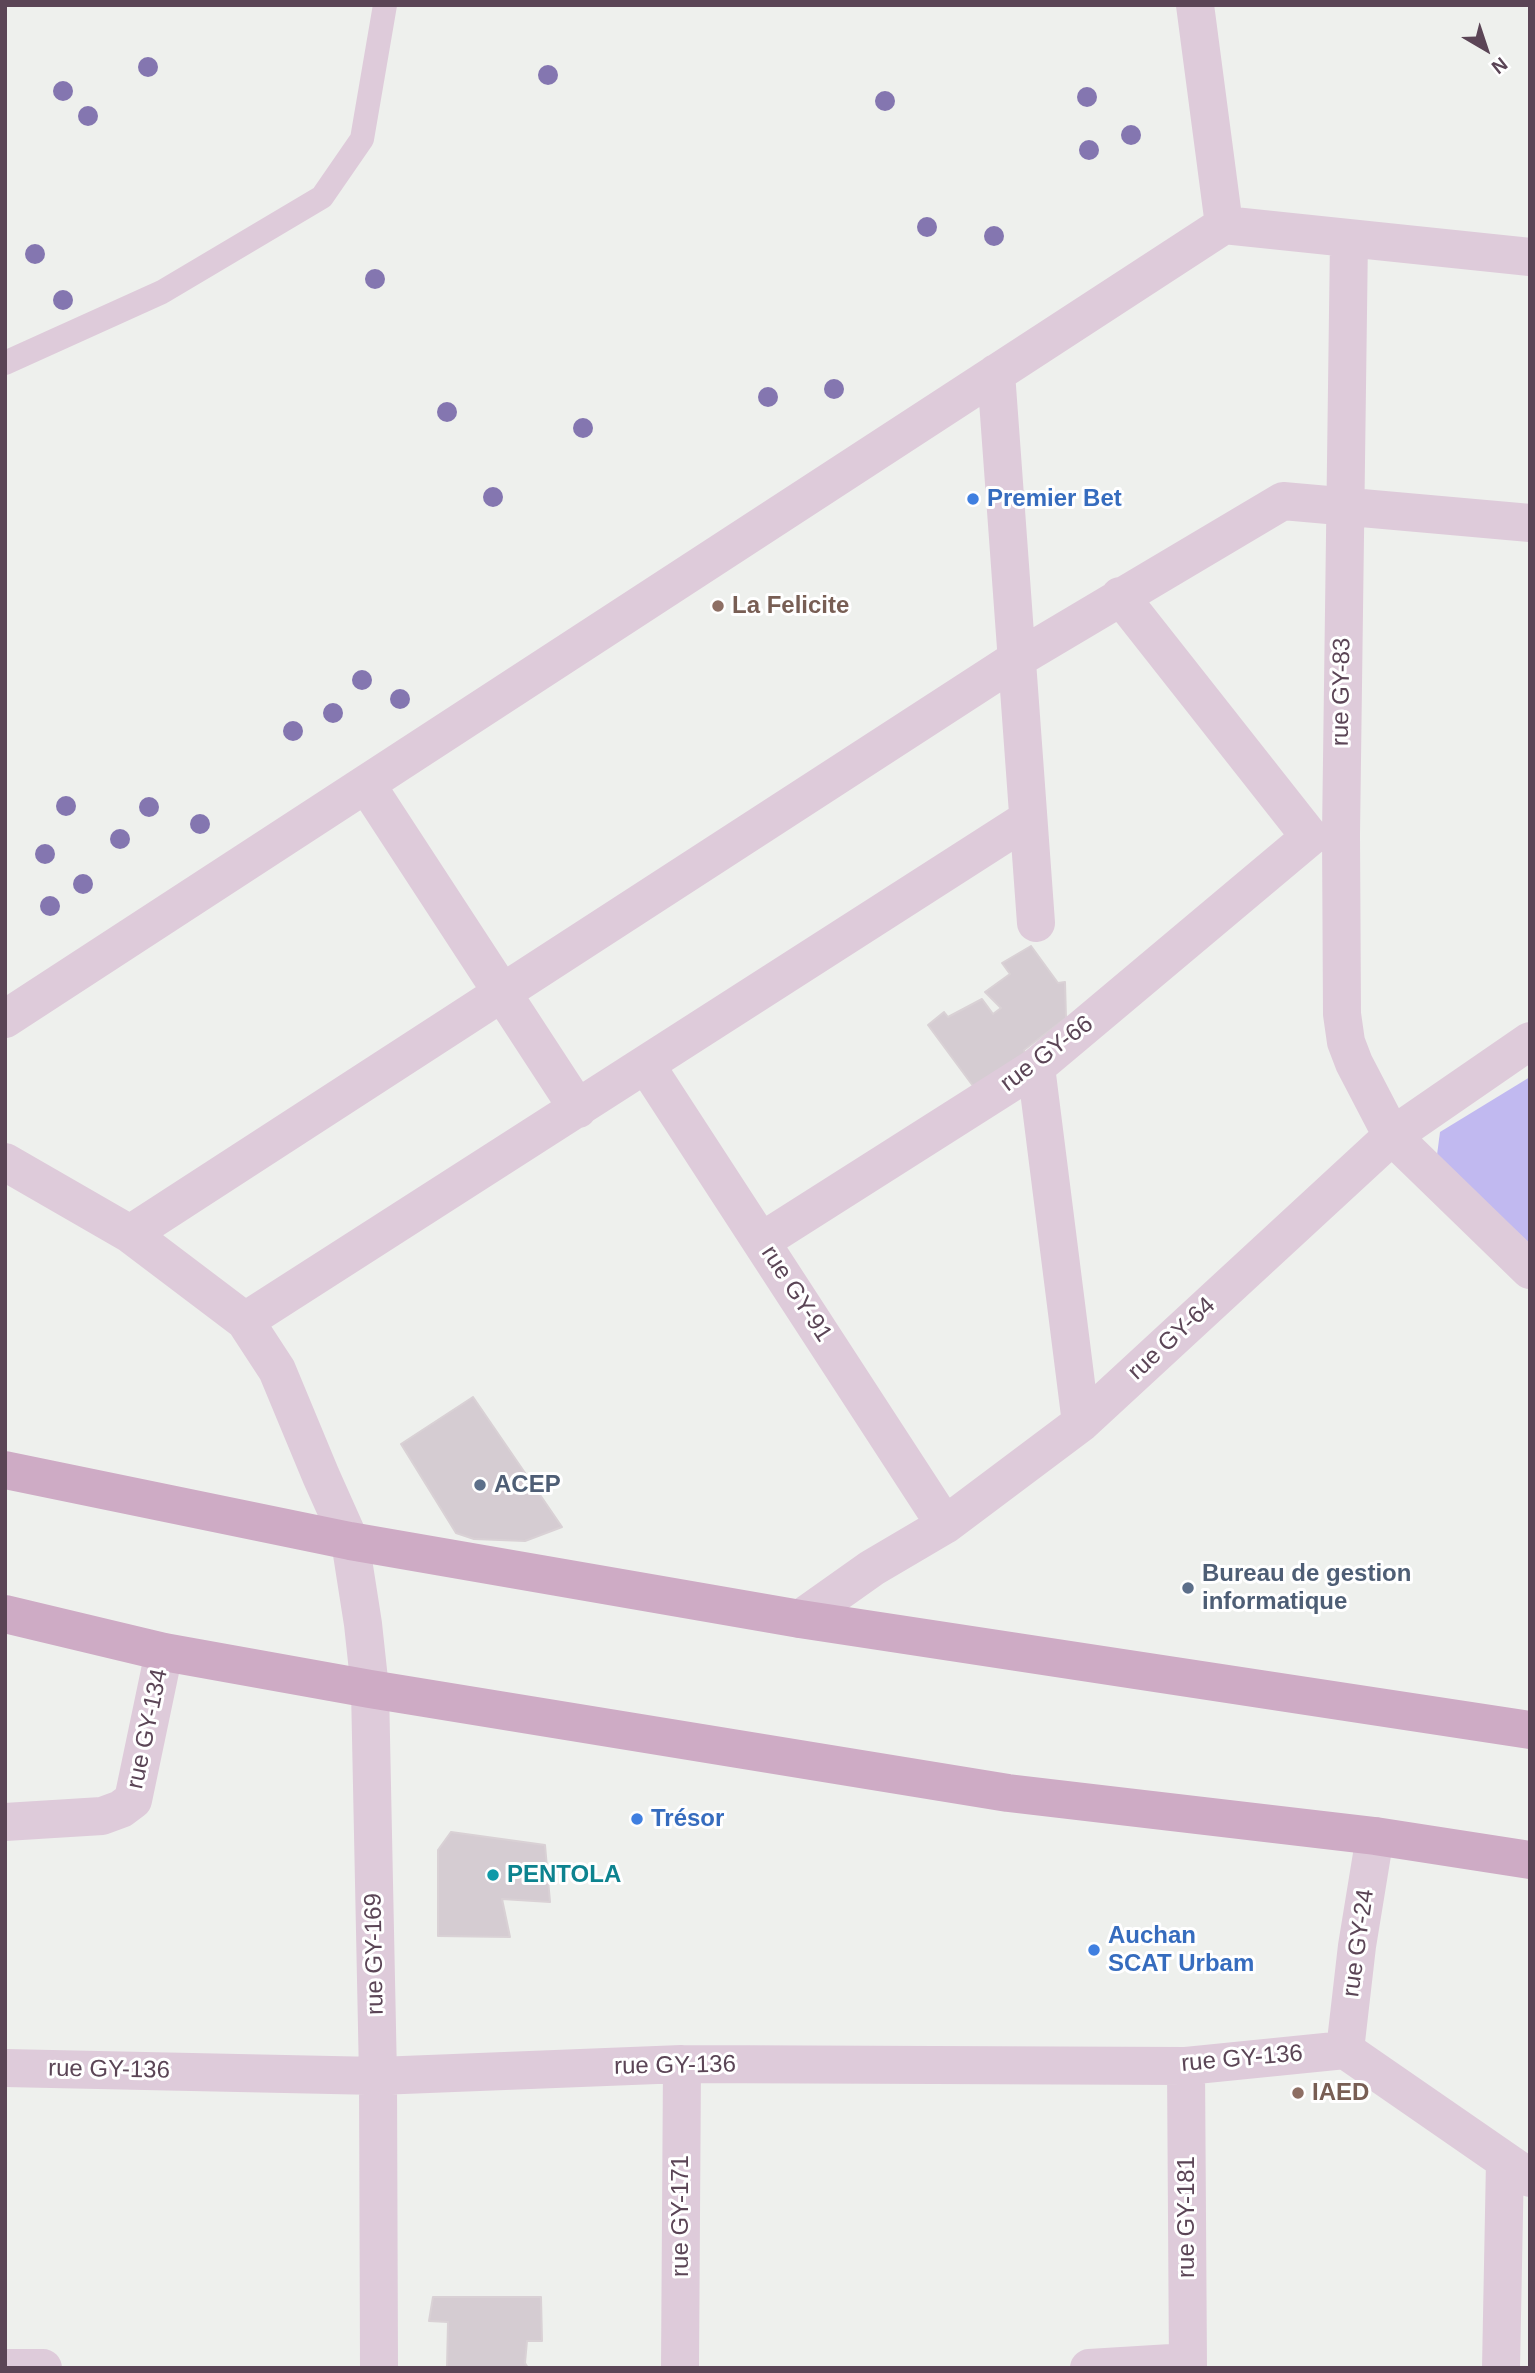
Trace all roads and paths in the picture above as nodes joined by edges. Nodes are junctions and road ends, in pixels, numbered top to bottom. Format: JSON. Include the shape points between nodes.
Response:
{"nodes":[{"id":1,"x":385,"y":5,"type":"edge"},
{"id":2,"x":1195,"y":5,"type":"edge"},
{"id":3,"x":1224,"y":225,"type":"junction"},
{"id":4,"x":1349,"y":238,"type":"junction"},
{"id":5,"x":1530,"y":257,"type":"edge"},
{"id":6,"x":5,"y":363,"type":"edge"},
{"id":7,"x":996,"y":373,"type":"junction"},
{"id":8,"x":1345,"y":507,"type":"junction"},
{"id":9,"x":1530,"y":523,"type":"edge"},
{"id":10,"x":1120,"y":596,"type":"junction"},
{"id":11,"x":1017,"y":659,"type":"junction"},
{"id":12,"x":366,"y":784,"type":"junction"},
{"id":13,"x":1028,"y":819,"type":"junction"},
{"id":14,"x":1325,"y":836,"type":"junction"},
{"id":15,"x":1036,"y":923,"type":"dead end"},
{"id":16,"x":502,"y":992,"type":"junction"},
{"id":17,"x":5,"y":1019,"type":"edge"},
{"id":18,"x":1530,"y":1041,"type":"edge"},
{"id":19,"x":646,"y":1065,"type":"junction"},
{"id":20,"x":1036,"y":1067,"type":"junction"},
{"id":21,"x":578,"y":1109,"type":"junction"},
{"id":22,"x":1392,"y":1136,"type":"junction"},
{"id":23,"x":5,"y":1162,"type":"edge"},
{"id":24,"x":130,"y":1234,"type":"junction"},
{"id":25,"x":762,"y":1241,"type":"junction"},
{"id":26,"x":1530,"y":1270,"type":"edge"},
{"id":27,"x":245,"y":1321,"type":"junction"},
{"id":28,"x":1081,"y":1423,"type":"junction"},
{"id":29,"x":5,"y":1470,"type":"edge"},
{"id":30,"x":945,"y":1525,"type":"junction"},
{"id":31,"x":350,"y":1541,"type":"junction"},
{"id":32,"x":5,"y":1614,"type":"edge"},
{"id":33,"x":800,"y":1619,"type":"junction"},
{"id":34,"x":164,"y":1652,"type":"junction"},
{"id":35,"x":370,"y":1689,"type":"junction"},
{"id":36,"x":1530,"y":1730,"type":"edge"},
{"id":37,"x":5,"y":1822,"type":"edge"},
{"id":38,"x":1375,"y":1836,"type":"junction"},
{"id":39,"x":1530,"y":1860,"type":"edge"},
{"id":40,"x":1345,"y":2050,"type":"junction"},
{"id":41,"x":682,"y":2064,"type":"junction"},
{"id":42,"x":1186,"y":2066,"type":"junction"},
{"id":43,"x":5,"y":2068,"type":"edge"},
{"id":44,"x":378,"y":2076,"type":"junction"},
{"id":45,"x":1517,"y":2170,"type":"edge"},
{"id":46,"x":1188,"y":2365,"type":"edge"},
{"id":47,"x":5,"y":2368,"type":"edge"},
{"id":48,"x":43,"y":2368,"type":"edge"},
{"id":49,"x":379,"y":2368,"type":"edge"},
{"id":50,"x":680,"y":2368,"type":"edge"},
{"id":51,"x":1089,"y":2368,"type":"edge"},
{"id":52,"x":1501,"y":2368,"type":"edge"}],
"edges":[{"from":1,"to":6,"type":"lane","via":[[362,139],[322,197],[162,292]]},
{"from":2,"to":3,"type":"street"},
{"from":3,"to":4,"type":"street"},
{"from":3,"to":7,"type":"street"},
{"from":4,"to":5,"type":"street"},
{"from":4,"to":8,"type":"street","name":"rue GY-83"},
{"from":7,"to":11,"type":"street"},
{"from":7,"to":12,"type":"street"},
{"from":8,"to":9,"type":"street"},
{"from":8,"to":10,"type":"street","via":[[1283,502]]},
{"from":8,"to":14,"type":"street","name":"rue GY-83"},
{"from":10,"to":11,"type":"street"},
{"from":10,"to":14,"type":"street"},
{"from":11,"to":13,"type":"street"},
{"from":11,"to":16,"type":"street"},
{"from":12,"to":16,"type":"street"},
{"from":12,"to":17,"type":"street"},
{"from":13,"to":15,"type":"street"},
{"from":13,"to":19,"type":"street"},
{"from":14,"to":20,"type":"street","name":"rue GY-66"},
{"from":14,"to":22,"type":"street","name":"rue GY-83","via":[[1346,1042]]},
{"from":16,"to":21,"type":"street"},
{"from":16,"to":24,"type":"street"},
{"from":18,"to":22,"type":"street","name":"rue GY-64"},
{"from":19,"to":21,"type":"street"},
{"from":19,"to":25,"type":"street","name":"rue GY-91"},
{"from":20,"to":25,"type":"street","name":"rue GY-66"},
{"from":20,"to":28,"type":"street"},
{"from":21,"to":27,"type":"street"},
{"from":22,"to":26,"type":"street","name":"rue GY-83"},
{"from":22,"to":28,"type":"street","name":"rue GY-64"},
{"from":23,"to":24,"type":"street","name":"rue GY-169"},
{"from":24,"to":27,"type":"street","name":"rue GY-169"},
{"from":25,"to":30,"type":"street","name":"rue GY-91"},
{"from":27,"to":31,"type":"street","name":"rue GY-169","via":[[278,1370]]},
{"from":28,"to":30,"type":"street","name":"rue GY-64"},
{"from":29,"to":31,"type":"main road"},
{"from":30,"to":33,"type":"street","name":"rue GY-64","via":[[872,1568]]},
{"from":31,"to":33,"type":"main road"},
{"from":31,"to":35,"type":"street","name":"rue GY-169"},
{"from":32,"to":34,"type":"main road"},
{"from":33,"to":36,"type":"main road"},
{"from":34,"to":35,"type":"main road"},
{"from":34,"to":37,"type":"street","name":"rue GY-134","via":[[133,1800],[102,1816]]},
{"from":35,"to":38,"type":"main road","via":[[1008,1793]]},
{"from":35,"to":44,"type":"street","name":"rue GY-169"},
{"from":38,"to":39,"type":"main road"},
{"from":38,"to":40,"type":"street","name":"rue GY-24"},
{"from":40,"to":42,"type":"street","name":"rue GY-136"},
{"from":40,"to":45,"type":"street"},
{"from":41,"to":42,"type":"street","name":"rue GY-136"},
{"from":41,"to":44,"type":"street","name":"rue GY-136"},
{"from":41,"to":50,"type":"street","name":"rue GY-171"},
{"from":42,"to":46,"type":"street","name":"rue GY-181"},
{"from":43,"to":44,"type":"street","name":"rue GY-136"},
{"from":44,"to":49,"type":"street","name":"rue GY-169"},
{"from":45,"to":52,"type":"street"},
{"from":46,"to":51,"type":"street"},
{"from":47,"to":48,"type":"street"}]}
